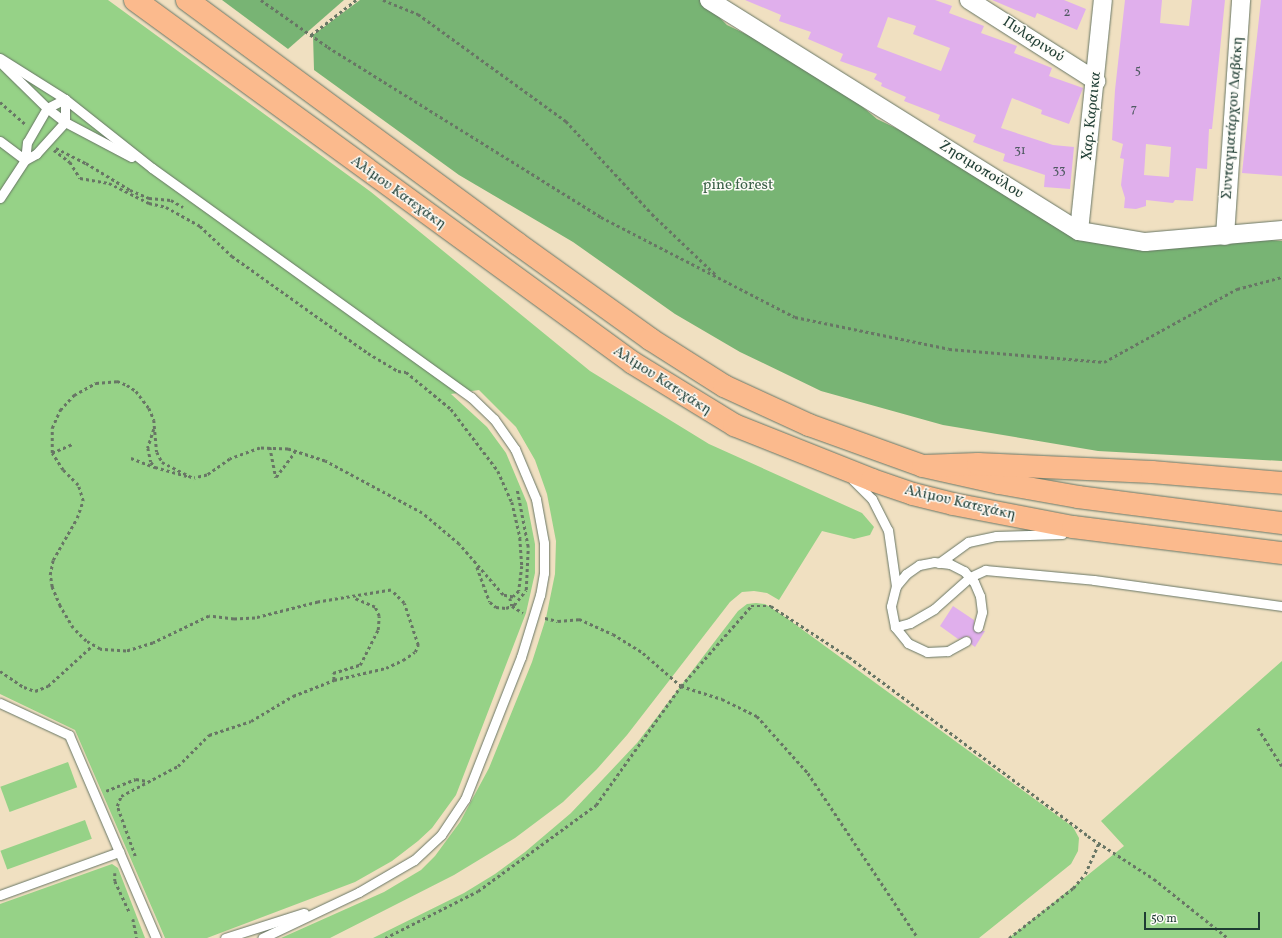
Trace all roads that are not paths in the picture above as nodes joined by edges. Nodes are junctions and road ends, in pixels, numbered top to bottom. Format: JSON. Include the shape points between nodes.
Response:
{"nodes":[{"id":1,"x":135,"y":0,"type":"edge"},
{"id":2,"x":187,"y":0,"type":"edge"},
{"id":3,"x":709,"y":0,"type":"edge"},
{"id":4,"x":969,"y":0,"type":"edge"},
{"id":5,"x":1103,"y":0,"type":"edge"},
{"id":6,"x":1241,"y":0,"type":"edge"},
{"id":7,"x":0,"y":58,"type":"edge"},
{"id":8,"x":0,"y":62,"type":"edge"},
{"id":9,"x":1096,"y":81,"type":"junction"},
{"id":10,"x":65,"y":99,"type":"junction"},
{"id":11,"x":47,"y":108,"type":"junction"},
{"id":12,"x":65,"y":122,"type":"junction"},
{"id":13,"x":0,"y":142,"type":"edge"},
{"id":14,"x":25,"y":160,"type":"junction"},
{"id":15,"x":152,"y":168,"type":"junction"},
{"id":16,"x":1,"y":193,"type":"edge"},
{"id":17,"x":1282,"y":230,"type":"edge"},
{"id":18,"x":1079,"y":231,"type":"junction"},
{"id":19,"x":1225,"y":236,"type":"junction"},
{"id":20,"x":830,"y":465,"type":"junction"},
{"id":21,"x":923,"y":466,"type":"junction"},
{"id":22,"x":1282,"y":483,"type":"edge"},
{"id":23,"x":1282,"y":523,"type":"edge"},
{"id":24,"x":1113,"y":532,"type":"junction"},
{"id":25,"x":1282,"y":553,"type":"edge"},
{"id":26,"x":939,"y":563,"type":"junction"},
{"id":27,"x":970,"y":577,"type":"junction"},
{"id":28,"x":896,"y":586,"type":"junction"},
{"id":29,"x":1282,"y":606,"type":"edge"},
{"id":30,"x":895,"y":627,"type":"junction"},
{"id":31,"x":978,"y":627,"type":"dead end"},
{"id":32,"x":966,"y":641,"type":"dead end"},
{"id":33,"x":0,"y":703,"type":"edge"},
{"id":34,"x":119,"y":852,"type":"junction"},
{"id":35,"x":0,"y":895,"type":"edge"},
{"id":36,"x":328,"y":906,"type":"junction"},
{"id":37,"x":156,"y":938,"type":"edge"},
{"id":38,"x":225,"y":938,"type":"edge"},
{"id":39,"x":262,"y":938,"type":"edge"}],
"edges":[{"from":1,"to":20,"type":"main road","name":"Αλίμου Κατεχάκη","via":[[633,363],[734,425]]},
{"from":2,"to":21,"type":"main road","name":"Αλίμου Κατεχάκη","via":[[518,244],[650,339],[704,374],[724,386],[809,425]]},
{"from":3,"to":18,"type":"street","name":"Ζησιμοπούλου"},
{"from":4,"to":9,"type":"street","name":"Πυλαρινού"},
{"from":5,"to":9,"type":"street","name":"Χαρ. Καραικα"},
{"from":6,"to":19,"type":"street","name":"Συνταγματάρχου Δαβάκη"},
{"from":7,"to":10,"type":"lane"},
{"from":8,"to":11,"type":"lane"},
{"from":9,"to":18,"type":"street","name":"Χαρ. Καραικα"},
{"from":10,"to":11,"type":"lane"},
{"from":10,"to":12,"type":"lane"},
{"from":10,"to":15,"type":"lane"},
{"from":11,"to":12,"type":"lane"},
{"from":11,"to":14,"type":"lane","via":[[27,142]]},
{"from":12,"to":14,"type":"lane","via":[[36,154]]},
{"from":12,"to":15,"type":"lane"},
{"from":13,"to":14,"type":"lane"},
{"from":14,"to":16,"type":"lane"},
{"from":15,"to":36,"type":"lane","via":[[471,397],[494,420],[518,454],[541,518],[544,573],[534,615],[481,764],[454,817],[441,835],[414,860],[379,882]]},
{"from":17,"to":19,"type":"street","name":"Ζησιμοπούλου"},
{"from":18,"to":19,"type":"street","name":"Ζησιμοπούλου","via":[[1145,242]]},
{"from":20,"to":24,"type":"main road","name":"Αλίμου Κατεχάκη","via":[[913,494],[952,504],[1029,520]]},
{"from":20,"to":28,"type":"lane","via":[[856,482],[872,499],[888,530]]},
{"from":21,"to":22,"type":"main road","via":[[978,464],[1152,472]]},
{"from":21,"to":23,"type":"main road","name":"Αλίμου Κατεχάκη","via":[[1040,491]]},
{"from":24,"to":25,"type":"main road","name":"Αλίμου Κατεχάκη"},
{"from":24,"to":26,"type":"lane","via":[[996,536],[968,542]]},
{"from":26,"to":27,"type":"lane","via":[[950,564]]},
{"from":26,"to":28,"type":"lane","via":[[919,565],[906,574]]},
{"from":27,"to":29,"type":"lane","via":[[985,570],[1019,571]]},
{"from":27,"to":30,"type":"lane","via":[[934,609],[910,623]]},
{"from":27,"to":31,"type":"lane","via":[[980,596],[982,612]]},
{"from":28,"to":30,"type":"lane","via":[[891,606]]},
{"from":30,"to":32,"type":"lane","via":[[908,643],[927,652],[948,651]]},
{"from":33,"to":34,"type":"lane","via":[[70,735]]},
{"from":34,"to":35,"type":"lane"},
{"from":34,"to":37,"type":"lane"},
{"from":36,"to":38,"type":"lane"},
{"from":36,"to":39,"type":"lane"}]}
